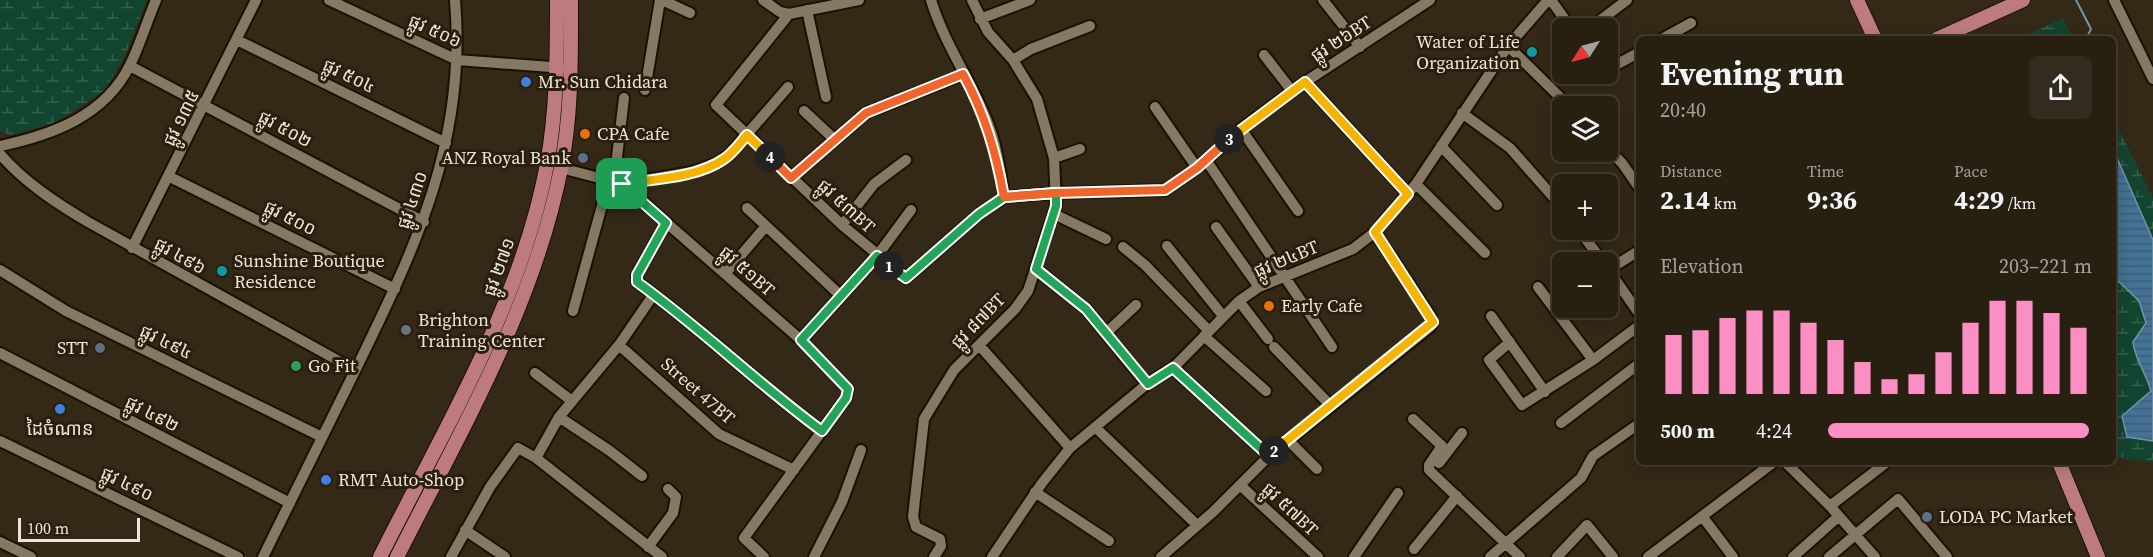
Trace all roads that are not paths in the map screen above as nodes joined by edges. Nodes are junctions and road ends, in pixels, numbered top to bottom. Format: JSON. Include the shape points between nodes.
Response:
{"nodes":[{"id":1,"x":156,"y":0,"type":"edge"},
{"id":2,"x":256,"y":0,"type":"edge"},
{"id":3,"x":329,"y":0,"type":"edge"},
{"id":4,"x":455,"y":0,"type":"edge"},
{"id":5,"x":557,"y":0,"type":"edge"},
{"id":6,"x":571,"y":0,"type":"edge"},
{"id":7,"x":661,"y":0,"type":"edge"},
{"id":8,"x":763,"y":0,"type":"edge"},
{"id":9,"x":859,"y":0,"type":"edge"},
{"id":10,"x":931,"y":0,"type":"edge"},
{"id":11,"x":972,"y":0,"type":"edge"},
{"id":12,"x":1030,"y":0,"type":"edge"},
{"id":13,"x":1323,"y":0,"type":"edge"},
{"id":14,"x":1430,"y":0,"type":"edge"},
{"id":15,"x":1550,"y":0,"type":"edge"},
{"id":16,"x":1627,"y":0,"type":"edge"},
{"id":17,"x":1857,"y":0,"type":"edge"},
{"id":18,"x":2023,"y":0,"type":"edge"},
{"id":19,"x":2114,"y":0,"type":"edge"},
{"id":20,"x":807,"y":10,"type":"junction"},
{"id":21,"x":690,"y":13,"type":"dead end"},
{"id":22,"x":789,"y":14,"type":"junction"},
{"id":23,"x":1564,"y":18,"type":"edge"},
{"id":24,"x":1603,"y":18,"type":"edge"},
{"id":25,"x":980,"y":19,"type":"junction"},
{"id":26,"x":1691,"y":23,"type":"dead end"},
{"id":27,"x":1090,"y":26,"type":"dead end"},
{"id":28,"x":1667,"y":36,"type":"edge"},
{"id":29,"x":1874,"y":36,"type":"edge"},
{"id":30,"x":1944,"y":36,"type":"edge"},
{"id":31,"x":237,"y":40,"type":"junction"},
{"id":32,"x":1508,"y":46,"type":"junction"},
{"id":33,"x":1360,"y":47,"type":"junction"},
{"id":34,"x":1636,"y":54,"type":"edge"},
{"id":35,"x":1264,"y":56,"type":"dead end"},
{"id":36,"x":457,"y":60,"type":"junction"},
{"id":37,"x":1013,"y":60,"type":"junction"},
{"id":38,"x":1618,"y":64,"type":"edge"},
{"id":39,"x":130,"y":66,"type":"junction"},
{"id":40,"x":564,"y":68,"type":"junction"},
{"id":41,"x":963,"y":74,"type":"junction"},
{"id":42,"x":2153,"y":79,"type":"edge"},
{"id":43,"x":1305,"y":82,"type":"junction"},
{"id":44,"x":788,"y":87,"type":"dead end"},
{"id":45,"x":645,"y":90,"type":"dead end"},
{"id":46,"x":1292,"y":91,"type":"junction"},
{"id":47,"x":1559,"y":96,"type":"edge"},
{"id":48,"x":826,"y":97,"type":"dead end"},
{"id":49,"x":624,"y":98,"type":"dead end"},
{"id":50,"x":206,"y":104,"type":"junction"},
{"id":51,"x":1155,"y":107,"type":"dead end"},
{"id":52,"x":804,"y":111,"type":"dead end"},
{"id":53,"x":1462,"y":113,"type":"junction"},
{"id":54,"x":1240,"y":129,"type":"junction"},
{"id":55,"x":747,"y":135,"type":"junction"},
{"id":56,"x":834,"y":139,"type":"junction"},
{"id":57,"x":446,"y":143,"type":"junction"},
{"id":58,"x":0,"y":146,"type":"edge"},
{"id":59,"x":1441,"y":146,"type":"junction"},
{"id":60,"x":1080,"y":148,"type":"dead end"},
{"id":61,"x":0,"y":154,"type":"edge"},
{"id":62,"x":1054,"y":158,"type":"junction"},
{"id":63,"x":1618,"y":159,"type":"edge"},
{"id":64,"x":906,"y":160,"type":"dead end"},
{"id":65,"x":1202,"y":164,"type":"junction"},
{"id":66,"x":561,"y":168,"type":"junction"},
{"id":67,"x":170,"y":177,"type":"junction"},
{"id":68,"x":791,"y":178,"type":"junction"},
{"id":69,"x":615,"y":182,"type":"junction"},
{"id":70,"x":1636,"y":183,"type":"edge"},
{"id":71,"x":1416,"y":184,"type":"junction"},
{"id":72,"x":1056,"y":193,"type":"junction"},
{"id":73,"x":1408,"y":194,"type":"junction"},
{"id":74,"x":1552,"y":196,"type":"edge"},
{"id":75,"x":1004,"y":197,"type":"junction"},
{"id":76,"x":1497,"y":205,"type":"dead end"},
{"id":77,"x":747,"y":208,"type":"dead end"},
{"id":78,"x":911,"y":210,"type":"dead end"},
{"id":79,"x":1298,"y":211,"type":"dead end"},
{"id":80,"x":1054,"y":214,"type":"junction"},
{"id":81,"x":424,"y":222,"type":"junction"},
{"id":82,"x":666,"y":223,"type":"junction"},
{"id":83,"x":842,"y":225,"type":"junction"},
{"id":84,"x":766,"y":226,"type":"junction"},
{"id":85,"x":1216,"y":227,"type":"dead end"},
{"id":86,"x":1375,"y":232,"type":"junction"},
{"id":87,"x":1106,"y":239,"type":"dead end"},
{"id":88,"x":1167,"y":246,"type":"dead end"},
{"id":89,"x":1123,"y":247,"type":"dead end"},
{"id":90,"x":132,"y":248,"type":"junction"},
{"id":91,"x":1636,"y":252,"type":"edge"},
{"id":92,"x":1485,"y":253,"type":"dead end"},
{"id":93,"x":877,"y":256,"type":"junction"},
{"id":94,"x":1618,"y":263,"type":"edge"},
{"id":95,"x":1036,"y":269,"type":"junction"},
{"id":96,"x":0,"y":270,"type":"edge"},
{"id":97,"x":725,"y":274,"type":"junction"},
{"id":98,"x":899,"y":274,"type":"joint"},
{"id":99,"x":1286,"y":276,"type":"junction"},
{"id":100,"x":1618,"y":283,"type":"edge"},
{"id":101,"x":1538,"y":286,"type":"dead end"},
{"id":102,"x":1259,"y":287,"type":"junction"},
{"id":103,"x":394,"y":290,"type":"junction"},
{"id":104,"x":654,"y":294,"type":"junction"},
{"id":105,"x":841,"y":296,"type":"junction"},
{"id":106,"x":1239,"y":301,"type":"junction"},
{"id":107,"x":1136,"y":305,"type":"dead end"},
{"id":108,"x":1636,"y":309,"type":"edge"},
{"id":109,"x":573,"y":311,"type":"dead end"},
{"id":110,"x":1223,"y":316,"type":"junction"},
{"id":111,"x":1491,"y":316,"type":"dead end"},
{"id":112,"x":1636,"y":328,"type":"edge"},
{"id":113,"x":1106,"y":333,"type":"junction"},
{"id":114,"x":1207,"y":334,"type":"junction"},
{"id":115,"x":801,"y":340,"type":"junction"},
{"id":116,"x":1510,"y":342,"type":"junction"},
{"id":117,"x":619,"y":345,"type":"junction"},
{"id":118,"x":979,"y":345,"type":"junction"},
{"id":119,"x":1332,"y":347,"type":"dead end"},
{"id":120,"x":0,"y":353,"type":"edge"},
{"id":121,"x":1593,"y":360,"type":"junction"},
{"id":122,"x":1636,"y":366,"type":"edge"},
{"id":123,"x":1173,"y":368,"type":"junction"},
{"id":124,"x":355,"y":370,"type":"junction"},
{"id":125,"x":535,"y":373,"type":"dead end"},
{"id":126,"x":1148,"y":384,"type":"junction"},
{"id":127,"x":1266,"y":391,"type":"dead end"},
{"id":128,"x":1545,"y":392,"type":"junction"},
{"id":129,"x":572,"y":400,"type":"junction"},
{"id":130,"x":1331,"y":406,"type":"junction"},
{"id":131,"x":559,"y":417,"type":"junction"},
{"id":132,"x":1413,"y":419,"type":"dead end"},
{"id":133,"x":1561,"y":423,"type":"dead end"},
{"id":134,"x":1636,"y":426,"type":"edge"},
{"id":135,"x":1095,"y":427,"type":"junction"},
{"id":136,"x":822,"y":431,"type":"junction"},
{"id":137,"x":1462,"y":433,"type":"dead end"},
{"id":138,"x":322,"y":437,"type":"junction"},
{"id":139,"x":1288,"y":440,"type":"junction"},
{"id":140,"x":0,"y":441,"type":"edge"},
{"id":141,"x":1070,"y":448,"type":"junction"},
{"id":142,"x":861,"y":450,"type":"dead end"},
{"id":143,"x":1269,"y":456,"type":"junction"},
{"id":144,"x":536,"y":458,"type":"junction"},
{"id":145,"x":1770,"y":465,"type":"edge"},
{"id":146,"x":1788,"y":465,"type":"edge"},
{"id":147,"x":1883,"y":465,"type":"edge"},
{"id":148,"x":2060,"y":465,"type":"edge"},
{"id":149,"x":1317,"y":469,"type":"dead end"},
{"id":150,"x":794,"y":470,"type":"junction"},
{"id":151,"x":1432,"y":472,"type":"junction"},
{"id":152,"x":642,"y":476,"type":"dead end"},
{"id":153,"x":1240,"y":485,"type":"junction"},
{"id":154,"x":668,"y":489,"type":"dead end"},
{"id":155,"x":1035,"y":492,"type":"junction"},
{"id":156,"x":1398,"y":492,"type":"dead end"},
{"id":157,"x":1458,"y":496,"type":"junction"},
{"id":158,"x":290,"y":503,"type":"junction"},
{"id":159,"x":1830,"y":506,"type":"junction"},
{"id":160,"x":1702,"y":516,"type":"junction"},
{"id":161,"x":1839,"y":516,"type":"junction"},
{"id":162,"x":1197,"y":525,"type":"junction"},
{"id":163,"x":465,"y":530,"type":"junction"},
{"id":164,"x":1856,"y":534,"type":"junction"},
{"id":165,"x":1109,"y":541,"type":"dead end"},
{"id":166,"x":0,"y":542,"type":"edge"},
{"id":167,"x":1507,"y":542,"type":"junction"},
{"id":168,"x":648,"y":547,"type":"junction"},
{"id":169,"x":1414,"y":549,"type":"dead end"},
{"id":170,"x":1304,"y":553,"type":"edge"},
{"id":171,"x":994,"y":556,"type":"edge"},
{"id":172,"x":31,"y":557,"type":"edge"},
{"id":173,"x":238,"y":557,"type":"edge"},
{"id":174,"x":263,"y":557,"type":"edge"},
{"id":175,"x":380,"y":557,"type":"edge"},
{"id":176,"x":397,"y":557,"type":"edge"},
{"id":177,"x":451,"y":557,"type":"edge"},
{"id":178,"x":505,"y":557,"type":"edge"},
{"id":179,"x":662,"y":557,"type":"edge"},
{"id":180,"x":764,"y":557,"type":"edge"},
{"id":181,"x":814,"y":557,"type":"edge"},
{"id":182,"x":934,"y":557,"type":"edge"},
{"id":183,"x":1161,"y":557,"type":"edge"},
{"id":184,"x":1318,"y":557,"type":"edge"},
{"id":185,"x":1354,"y":557,"type":"edge"},
{"id":186,"x":1490,"y":557,"type":"edge"},
{"id":187,"x":1520,"y":557,"type":"edge"},
{"id":188,"x":1557,"y":557,"type":"edge"},
{"id":189,"x":1612,"y":557,"type":"edge"},
{"id":190,"x":1648,"y":557,"type":"edge"},
{"id":191,"x":1733,"y":557,"type":"edge"},
{"id":192,"x":1794,"y":557,"type":"edge"},
{"id":193,"x":1829,"y":557,"type":"edge"},
{"id":194,"x":1875,"y":557,"type":"edge"},
{"id":195,"x":1947,"y":557,"type":"edge"},
{"id":196,"x":2098,"y":557,"type":"edge"}],
"edges":[{"from":1,"to":39,"type":"street"},
{"from":2,"to":31,"type":"street","name":"ផ្លូវ ១៣៥"},
{"from":3,"to":36,"type":"street","name":"ផ្លូវ ៥០៦"},
{"from":4,"to":36,"type":"street","name":"ផ្លូវ ៤៣០"},
{"from":5,"to":40,"type":"main road","name":"ផ្លូវ ២៧១"},
{"from":6,"to":40,"type":"main road","name":"ផ្លូវ ២៧១"},
{"from":7,"to":21,"type":"street"},
{"from":7,"to":45,"type":"street"},
{"from":8,"to":22,"type":"street"},
{"from":9,"to":20,"type":"street"},
{"from":10,"to":41,"type":"street"},
{"from":11,"to":25,"type":"street","name":"ផ្លូវ ៨៧BT"},
{"from":12,"to":25,"type":"street"},
{"from":13,"to":33,"type":"street"},
{"from":14,"to":33,"type":"street","name":"ផ្លូវ ២៦BT"},
{"from":15,"to":23,"type":"street"},
{"from":15,"to":32,"type":"street","name":"ផ្លូវ ២៤BT"},
{"from":16,"to":24,"type":"street"},
{"from":17,"to":29,"type":"main road"},
{"from":18,"to":30,"type":"main road"},
{"from":19,"to":42,"type":"street"},
{"from":20,"to":22,"type":"street"},
{"from":20,"to":48,"type":"street"},
{"from":22,"to":55,"type":"street","name":"ផ្លូវ ៥៣BT","via":[[716,105]]},
{"from":25,"to":37,"type":"street","name":"ផ្លូវ ៨៧BT"},
{"from":26,"to":28,"type":"street"},
{"from":27,"to":37,"type":"street"},
{"from":31,"to":50,"type":"street","name":"ផ្លូវ ១៣៥"},
{"from":31,"to":57,"type":"street","name":"ផ្លូវ ៥០៤"},
{"from":32,"to":47,"type":"street"},
{"from":32,"to":53,"type":"street","name":"ផ្លូវ ២៤BT"},
{"from":33,"to":43,"type":"street","name":"ផ្លូវ ២៦BT"},
{"from":34,"to":38,"type":"street"},
{"from":35,"to":46,"type":"street"},
{"from":36,"to":40,"type":"street","name":"ផ្លូវ ៥០៦"},
{"from":36,"to":57,"type":"street","name":"ផ្លូវ ៤៣០"},
{"from":37,"to":62,"type":"street","name":"ផ្លូវ ៨៧BT","via":[[1037,99]]},
{"from":39,"to":50,"type":"street","name":"ផ្លូវ ៥០២"},
{"from":39,"to":58,"type":"street","via":[[98,107],[63,128]]},
{"from":40,"to":66,"type":"main road","name":"ផ្លូវ ២៧១"},
{"from":40,"to":175,"type":"main road","name":"ផ្លូវ ២៧១","via":[[547,164],[529,235],[502,310]]},
{"from":41,"to":56,"type":"street","via":[[866,113]]},
{"from":41,"to":75,"type":"street","via":[[987,121]]},
{"from":43,"to":46,"type":"street","name":"ផ្លូវ ២៦BT"},
{"from":43,"to":73,"type":"street"},
{"from":44,"to":55,"type":"street"},
{"from":46,"to":54,"type":"street","name":"ផ្លូវ ២៦BT"},
{"from":49,"to":69,"type":"street"},
{"from":50,"to":67,"type":"street","name":"ផ្លូវ ១៣៥"},
{"from":50,"to":81,"type":"street","name":"ផ្លូវ ៥០២"},
{"from":51,"to":65,"type":"street"},
{"from":52,"to":56,"type":"street"},
{"from":53,"to":59,"type":"street","name":"ផ្លូវ ២៤BT"},
{"from":53,"to":74,"type":"street","via":[[1510,148]]},
{"from":54,"to":65,"type":"street","name":"ផ្លូវ ២៦BT"},
{"from":54,"to":79,"type":"street"},
{"from":55,"to":68,"type":"street","name":"ផ្លូវ ៥៣BT"},
{"from":55,"to":69,"type":"street","via":[[717,163],[692,172]]},
{"from":56,"to":68,"type":"street"},
{"from":57,"to":81,"type":"street","name":"ផ្លូវ ៤៣០"},
{"from":59,"to":71,"type":"street","name":"ផ្លូវ ២៤BT"},
{"from":59,"to":76,"type":"street"},
{"from":60,"to":62,"type":"street"},
{"from":61,"to":90,"type":"street","name":"ផ្លូវ ៤៩៦","via":[[55,202]]},
{"from":62,"to":72,"type":"street","name":"ផ្លូវ ៨៧BT"},
{"from":63,"to":70,"type":"street"},
{"from":64,"to":83,"type":"street","via":[[874,184]]},
{"from":65,"to":72,"type":"street","name":"ផ្លូវ ២៦BT","via":[[1165,190]]},
{"from":65,"to":99,"type":"street"},
{"from":66,"to":69,"type":"street"},
{"from":66,"to":176,"type":"main road","name":"ផ្លូវ ២៧១","via":[[544,239],[516,316]]},
{"from":67,"to":90,"type":"street","name":"ផ្លូវ ១៣៥"},
{"from":67,"to":103,"type":"street","name":"ផ្លូវ ៥០០"},
{"from":68,"to":83,"type":"street","name":"ផ្លូវ ៥៣BT"},
{"from":69,"to":82,"type":"street","name":"ផ្លូវ ៥១BT"},
{"from":69,"to":109,"type":"street"},
{"from":71,"to":73,"type":"street","name":"ផ្លូវ ២៤BT"},
{"from":71,"to":92,"type":"street"},
{"from":72,"to":75,"type":"street","name":"ផ្លូវ ២៦BT"},
{"from":72,"to":80,"type":"street","name":"ផ្លូវ ៨៧BT"},
{"from":73,"to":86,"type":"street","name":"ផ្លូវ ២៤BT"},
{"from":75,"to":98,"type":"street","name":"ផ្លូវ ២៦BT","via":[[906,278]]},
{"from":77,"to":84,"type":"street"},
{"from":78,"to":93,"type":"street"},
{"from":80,"to":87,"type":"street"},
{"from":80,"to":95,"type":"street","name":"ផ្លូវ ៨៧BT"},
{"from":81,"to":103,"type":"street","name":"ផ្លូវ ៤៣០"},
{"from":82,"to":97,"type":"street","name":"ផ្លូវ ៥១BT"},
{"from":82,"to":104,"type":"street","via":[[636,279]]},
{"from":83,"to":93,"type":"street","name":"ផ្លូវ ៥៣BT"},
{"from":84,"to":97,"type":"street"},
{"from":84,"to":105,"type":"street"},
{"from":85,"to":102,"type":"street"},
{"from":86,"to":99,"type":"street","name":"ផ្លូវ ២៤BT","via":[[1353,249]]},
{"from":86,"to":130,"type":"street","via":[[1433,322]]},
{"from":88,"to":110,"type":"street"},
{"from":89,"to":114,"type":"street","via":[[1145,265]]},
{"from":90,"to":124,"type":"street","name":"ផ្លូវ ៤៩៦"},
{"from":91,"to":94,"type":"street"},
{"from":93,"to":98,"type":"street","name":"ផ្លូវ ៥៣BT"},
{"from":93,"to":105,"type":"street"},
{"from":95,"to":113,"type":"street","via":[[1086,309]]},
{"from":95,"to":118,"type":"street","name":"ផ្លូវ ៨៧BT","via":[[1028,291],[1015,309]]},
{"from":96,"to":138,"type":"street","name":"ផ្លូវ ៤៩៤","via":[[66,311]]},
{"from":97,"to":115,"type":"street","name":"ផ្លូវ ៥១BT"},
{"from":99,"to":102,"type":"street","name":"ផ្លូវ ២៤BT"},
{"from":99,"to":119,"type":"street"},
{"from":100,"to":108,"type":"street"},
{"from":101,"to":121,"type":"street"},
{"from":102,"to":106,"type":"street","name":"ផ្លូវ ២៤BT"},
{"from":103,"to":124,"type":"street","name":"ផ្លូវ ៤៣០"},
{"from":104,"to":117,"type":"street"},
{"from":104,"to":136,"type":"street","via":[[779,400]]},
{"from":105,"to":115,"type":"street"},
{"from":106,"to":110,"type":"street","name":"ផ្លូវ ២៤BT"},
{"from":106,"to":130,"type":"street","via":[[1271,343]]},
{"from":107,"to":113,"type":"street"},
{"from":110,"to":114,"type":"street","name":"ផ្លូវ ២៤BT"},
{"from":111,"to":116,"type":"street"},
{"from":112,"to":121,"type":"street"},
{"from":113,"to":126,"type":"street"},
{"from":114,"to":123,"type":"street","name":"ផ្លូវ ២៤BT"},
{"from":114,"to":127,"type":"street"},
{"from":115,"to":136,"type":"street","name":"ផ្លូវ ៥១BT","via":[[848,392]]},
{"from":116,"to":128,"type":"street"},
{"from":116,"to":128,"type":"street","via":[[1491,357],[1490,364],[1522,405]]},
{"from":117,"to":129,"type":"street"},
{"from":117,"to":150,"type":"street","name":"Street 47BT","via":[[719,434]]},
{"from":118,"to":141,"type":"street"},
{"from":118,"to":182,"type":"street","name":"ផ្លូវ ៨៧BT","via":[[954,370],[924,419],[912,517],[916,527],[940,539],[941,546]]},
{"from":120,"to":158,"type":"street","name":"ផ្លូវ ៤៩២"},
{"from":121,"to":128,"type":"street"},
{"from":122,"to":133,"type":"street"},
{"from":123,"to":126,"type":"street","name":"ផ្លូវ ២៤BT"},
{"from":123,"to":143,"type":"street"},
{"from":124,"to":138,"type":"street","name":"ផ្លូវ ៤៣០"},
{"from":125,"to":129,"type":"street"},
{"from":126,"to":135,"type":"street","name":"ផ្លូវ ២៤BT"},
{"from":129,"to":131,"type":"street"},
{"from":130,"to":139,"type":"street"},
{"from":131,"to":144,"type":"street"},
{"from":131,"to":152,"type":"street"},
{"from":132,"to":151,"type":"street","via":[[1442,446],[1429,465]]},
{"from":134,"to":167,"type":"street","via":[[1593,456],[1581,478]]},
{"from":135,"to":141,"type":"street","name":"ផ្លូវ ២៤BT"},
{"from":135,"to":162,"type":"street"},
{"from":136,"to":150,"type":"street"},
{"from":137,"to":151,"type":"street"},
{"from":138,"to":158,"type":"street","name":"ផ្លូវ ៤៣០"},
{"from":139,"to":143,"type":"street"},
{"from":139,"to":149,"type":"street"},
{"from":140,"to":173,"type":"street","name":"ផ្លូវ ៤៩០"},
{"from":141,"to":155,"type":"street","name":"ផ្លូវ ២៤BT"},
{"from":142,"to":181,"type":"street","via":[[842,502]]},
{"from":143,"to":153,"type":"street"},
{"from":144,"to":163,"type":"street","via":[[523,449],[512,453]]},
{"from":144,"to":168,"type":"street"},
{"from":145,"to":160,"type":"street"},
{"from":146,"to":159,"type":"street"},
{"from":147,"to":159,"type":"street"},
{"from":148,"to":196,"type":"main road"},
{"from":150,"to":180,"type":"street","via":[[744,538]]},
{"from":151,"to":157,"type":"street"},
{"from":153,"to":162,"type":"street"},
{"from":153,"to":170,"type":"street","name":"ផ្លូវ ៥៧BT"},
{"from":154,"to":168,"type":"street","via":[[676,497],[673,513]]},
{"from":155,"to":165,"type":"street"},
{"from":155,"to":171,"type":"street","name":"ផ្លូវ ២៤BT"},
{"from":156,"to":185,"type":"street"},
{"from":157,"to":167,"type":"street"},
{"from":157,"to":169,"type":"street"},
{"from":158,"to":174,"type":"street","name":"ផ្លូវ ៤៣០"},
{"from":159,"to":161,"type":"street"},
{"from":160,"to":190,"type":"street"},
{"from":160,"to":191,"type":"street"},
{"from":161,"to":164,"type":"street"},
{"from":161,"to":192,"type":"street"},
{"from":162,"to":183,"type":"street"},
{"from":163,"to":177,"type":"street"},
{"from":163,"to":178,"type":"street"},
{"from":164,"to":193,"type":"street"},
{"from":164,"to":194,"type":"street"},
{"from":164,"to":195,"type":"street","via":[[1898,500]]},
{"from":166,"to":172,"type":"street"},
{"from":167,"to":186,"type":"street"},
{"from":167,"to":187,"type":"street"},
{"from":168,"to":179,"type":"street"},
{"from":170,"to":184,"type":"street","name":"ផ្លូវ ៥៧BT"},
{"from":188,"to":189,"type":"street","via":[[1587,525]]}]}
